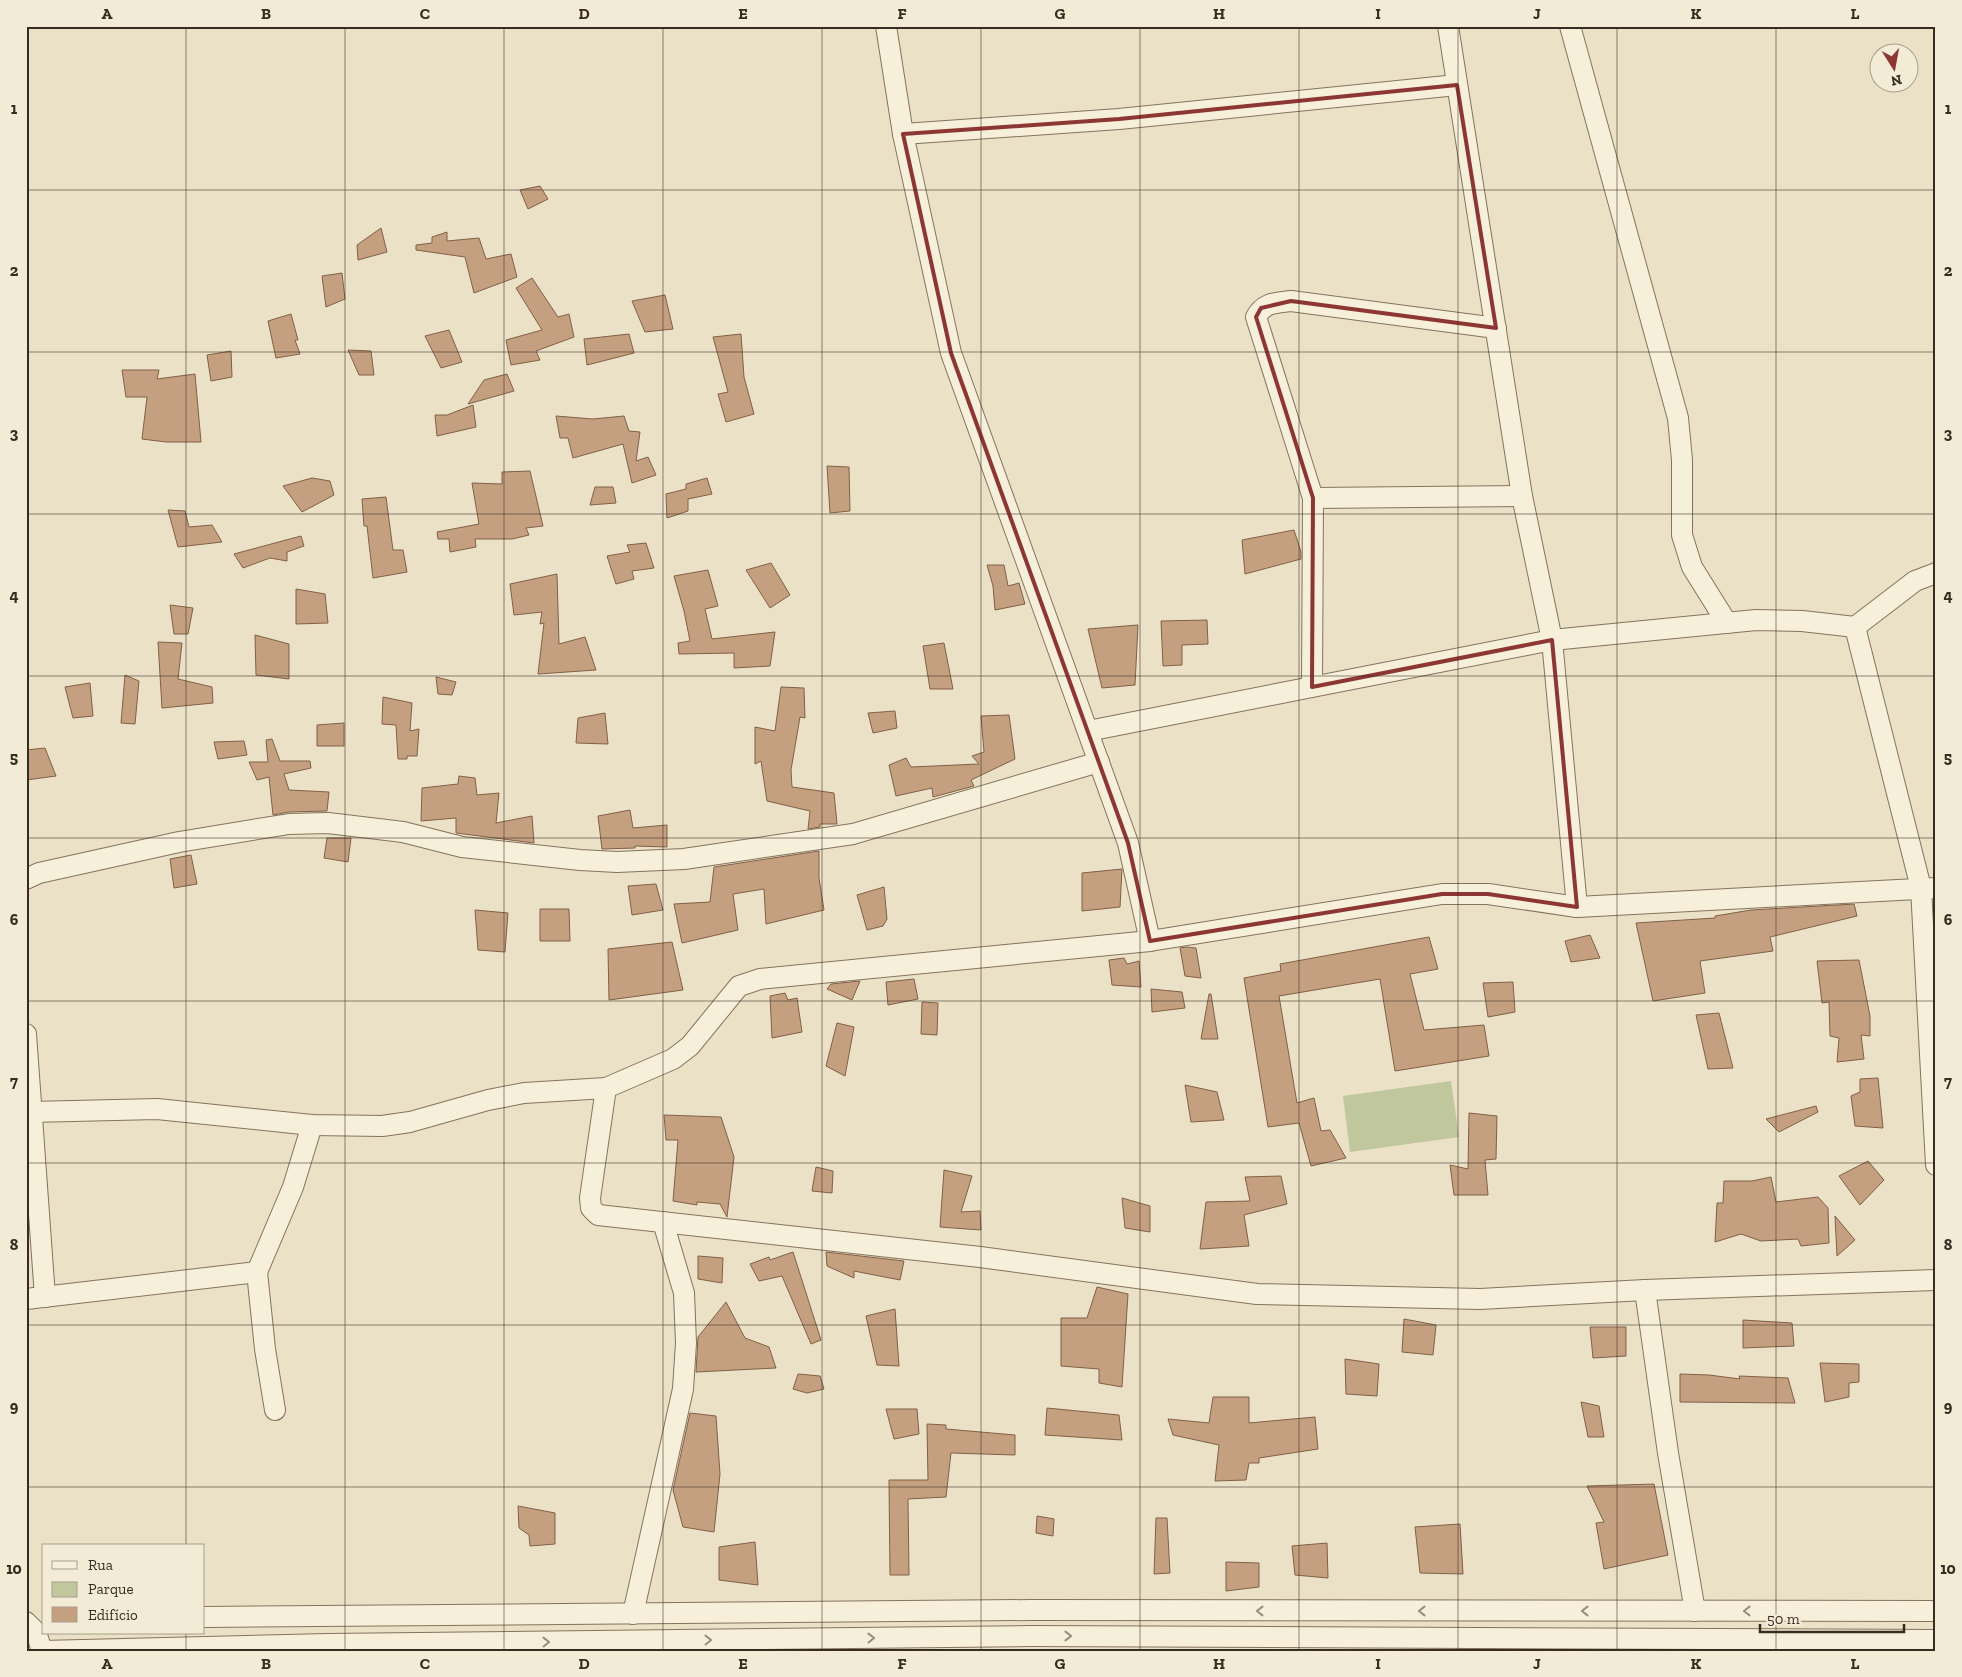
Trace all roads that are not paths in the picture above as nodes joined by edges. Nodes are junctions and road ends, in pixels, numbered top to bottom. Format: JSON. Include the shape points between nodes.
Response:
{"nodes":[{"id":1,"x":886,"y":26,"type":"edge"},
{"id":2,"x":1448,"y":26,"type":"edge"},
{"id":3,"x":1570,"y":26,"type":"edge"},
{"id":4,"x":1457,"y":85,"type":"junction"},
{"id":5,"x":903,"y":134,"type":"junction"},
{"id":6,"x":1496,"y":328,"type":"junction"},
{"id":7,"x":1522,"y":496,"type":"junction"},
{"id":8,"x":1313,"y":498,"type":"junction"},
{"id":9,"x":1936,"y":574,"type":"edge"},
{"id":10,"x":1727,"y":623,"type":"junction"},
{"id":11,"x":1855,"y":627,"type":"junction"},
{"id":12,"x":1552,"y":640,"type":"junction"},
{"id":13,"x":1312,"y":687,"type":"junction"},
{"id":14,"x":1088,"y":731,"type":"junction"},
{"id":15,"x":1099,"y":762,"type":"junction"},
{"id":16,"x":26,"y":879,"type":"edge"},
{"id":17,"x":1929,"y":888,"type":"edge"},
{"id":18,"x":1577,"y":907,"type":"junction"},
{"id":19,"x":1150,"y":941,"type":"junction"},
{"id":20,"x":26,"y":1034,"type":"edge"},
{"id":21,"x":606,"y":1088,"type":"junction"},
{"id":22,"x":31,"y":1112,"type":"junction"},
{"id":23,"x":312,"y":1125,"type":"junction"},
{"id":24,"x":1935,"y":1143,"type":"edge"},
{"id":25,"x":1936,"y":1165,"type":"edge"},
{"id":26,"x":662,"y":1222,"type":"junction"},
{"id":27,"x":257,"y":1272,"type":"junction"},
{"id":28,"x":1936,"y":1280,"type":"edge"},
{"id":29,"x":1645,"y":1290,"type":"junction"},
{"id":30,"x":36,"y":1298,"type":"edge"},
{"id":31,"x":275,"y":1410,"type":"dead end"},
{"id":32,"x":1031,"y":1610,"type":"junction"},
{"id":33,"x":1724,"y":1610,"type":"junction"},
{"id":34,"x":1695,"y":1611,"type":"junction"},
{"id":35,"x":1936,"y":1611,"type":"edge"},
{"id":36,"x":509,"y":1614,"type":"junction"},
{"id":37,"x":633,"y":1614,"type":"junction"},
{"id":38,"x":205,"y":1617,"type":"edge"},
{"id":39,"x":42,"y":1618,"type":"edge"},
{"id":40,"x":26,"y":1620,"type":"edge"},
{"id":41,"x":1160,"y":1637,"type":"junction"},
{"id":42,"x":1936,"y":1640,"type":"edge"},
{"id":43,"x":507,"y":1642,"type":"junction"},
{"id":44,"x":1029,"y":1643,"type":"edge"},
{"id":45,"x":1724,"y":1645,"type":"edge"},
{"id":46,"x":42,"y":1651,"type":"edge"},
{"id":47,"x":1144,"y":1651,"type":"edge"}],
"edges":[{"from":1,"to":5,"type":"street"},
{"from":2,"to":4,"type":"street"},
{"from":3,"to":10,"type":"street","via":[[1678,418],[1682,460],[1682,535],[1692,567]]},
{"from":4,"to":5,"type":"street","via":[[1119,119]]},
{"from":4,"to":6,"type":"street"},
{"from":5,"to":14,"type":"street","via":[[951,353]]},
{"from":6,"to":7,"type":"street"},
{"from":6,"to":8,"type":"street","via":[[1292,302],[1272,303],[1261,308],[1256,317]]},
{"from":7,"to":8,"type":"street"},
{"from":7,"to":12,"type":"street"},
{"from":8,"to":13,"type":"street"},
{"from":9,"to":11,"type":"street","via":[[1914,581]]},
{"from":10,"to":11,"type":"street","via":[[1802,621]]},
{"from":10,"to":12,"type":"street"},
{"from":11,"to":17,"type":"street"},
{"from":12,"to":13,"type":"street"},
{"from":12,"to":18,"type":"street"},
{"from":13,"to":14,"type":"street"},
{"from":14,"to":15,"type":"street"},
{"from":15,"to":16,"type":"street","via":[[853,834],[684,859],[580,860],[462,847],[403,832],[328,823],[289,824],[179,842],[39,873]]},
{"from":15,"to":19,"type":"street","via":[[1128,843]]},
{"from":17,"to":18,"type":"street"},
{"from":17,"to":24,"type":"street"},
{"from":18,"to":19,"type":"street","via":[[1488,894],[1442,894]]},
{"from":19,"to":21,"type":"street","via":[[760,979],[739,986],[690,1046],[673,1059]]},
{"from":20,"to":22,"type":"street"},
{"from":21,"to":23,"type":"street","via":[[524,1093],[382,1126]]},
{"from":21,"to":26,"type":"street","via":[[591,1208],[598,1215]]},
{"from":22,"to":23,"type":"street","via":[[157,1110]]},
{"from":22,"to":30,"type":"street"},
{"from":23,"to":27,"type":"street","via":[[293,1187]]},
{"from":24,"to":25,"type":"street"},
{"from":26,"to":29,"type":"street","via":[[980,1257],[1256,1294],[1480,1298]]},
{"from":26,"to":37,"type":"street","via":[[684,1292],[686,1343],[683,1389]]},
{"from":27,"to":30,"type":"street"},
{"from":27,"to":31,"type":"street"},
{"from":28,"to":29,"type":"street"},
{"from":29,"to":34,"type":"street"},
{"from":34,"to":32,"type":"street","one_way":true},
{"from":32,"to":37,"type":"street"},
{"from":32,"to":44,"type":"street"},
{"from":33,"to":34,"type":"street"},
{"from":35,"to":33,"type":"street","one_way":true},
{"from":33,"to":45,"type":"street"},
{"from":36,"to":37,"type":"street"},
{"from":36,"to":38,"type":"street"},
{"from":36,"to":43,"type":"street"},
{"from":39,"to":40,"type":"street"},
{"from":40,"to":46,"type":"street","via":[[36,1632]]},
{"from":44,"to":41,"type":"street","one_way":true},
{"from":41,"to":45,"type":"street"},
{"from":41,"to":47,"type":"street"},
{"from":42,"to":45,"type":"street"},
{"from":43,"to":44,"type":"street","one_way":true},
{"from":43,"to":46,"type":"street"}]}
